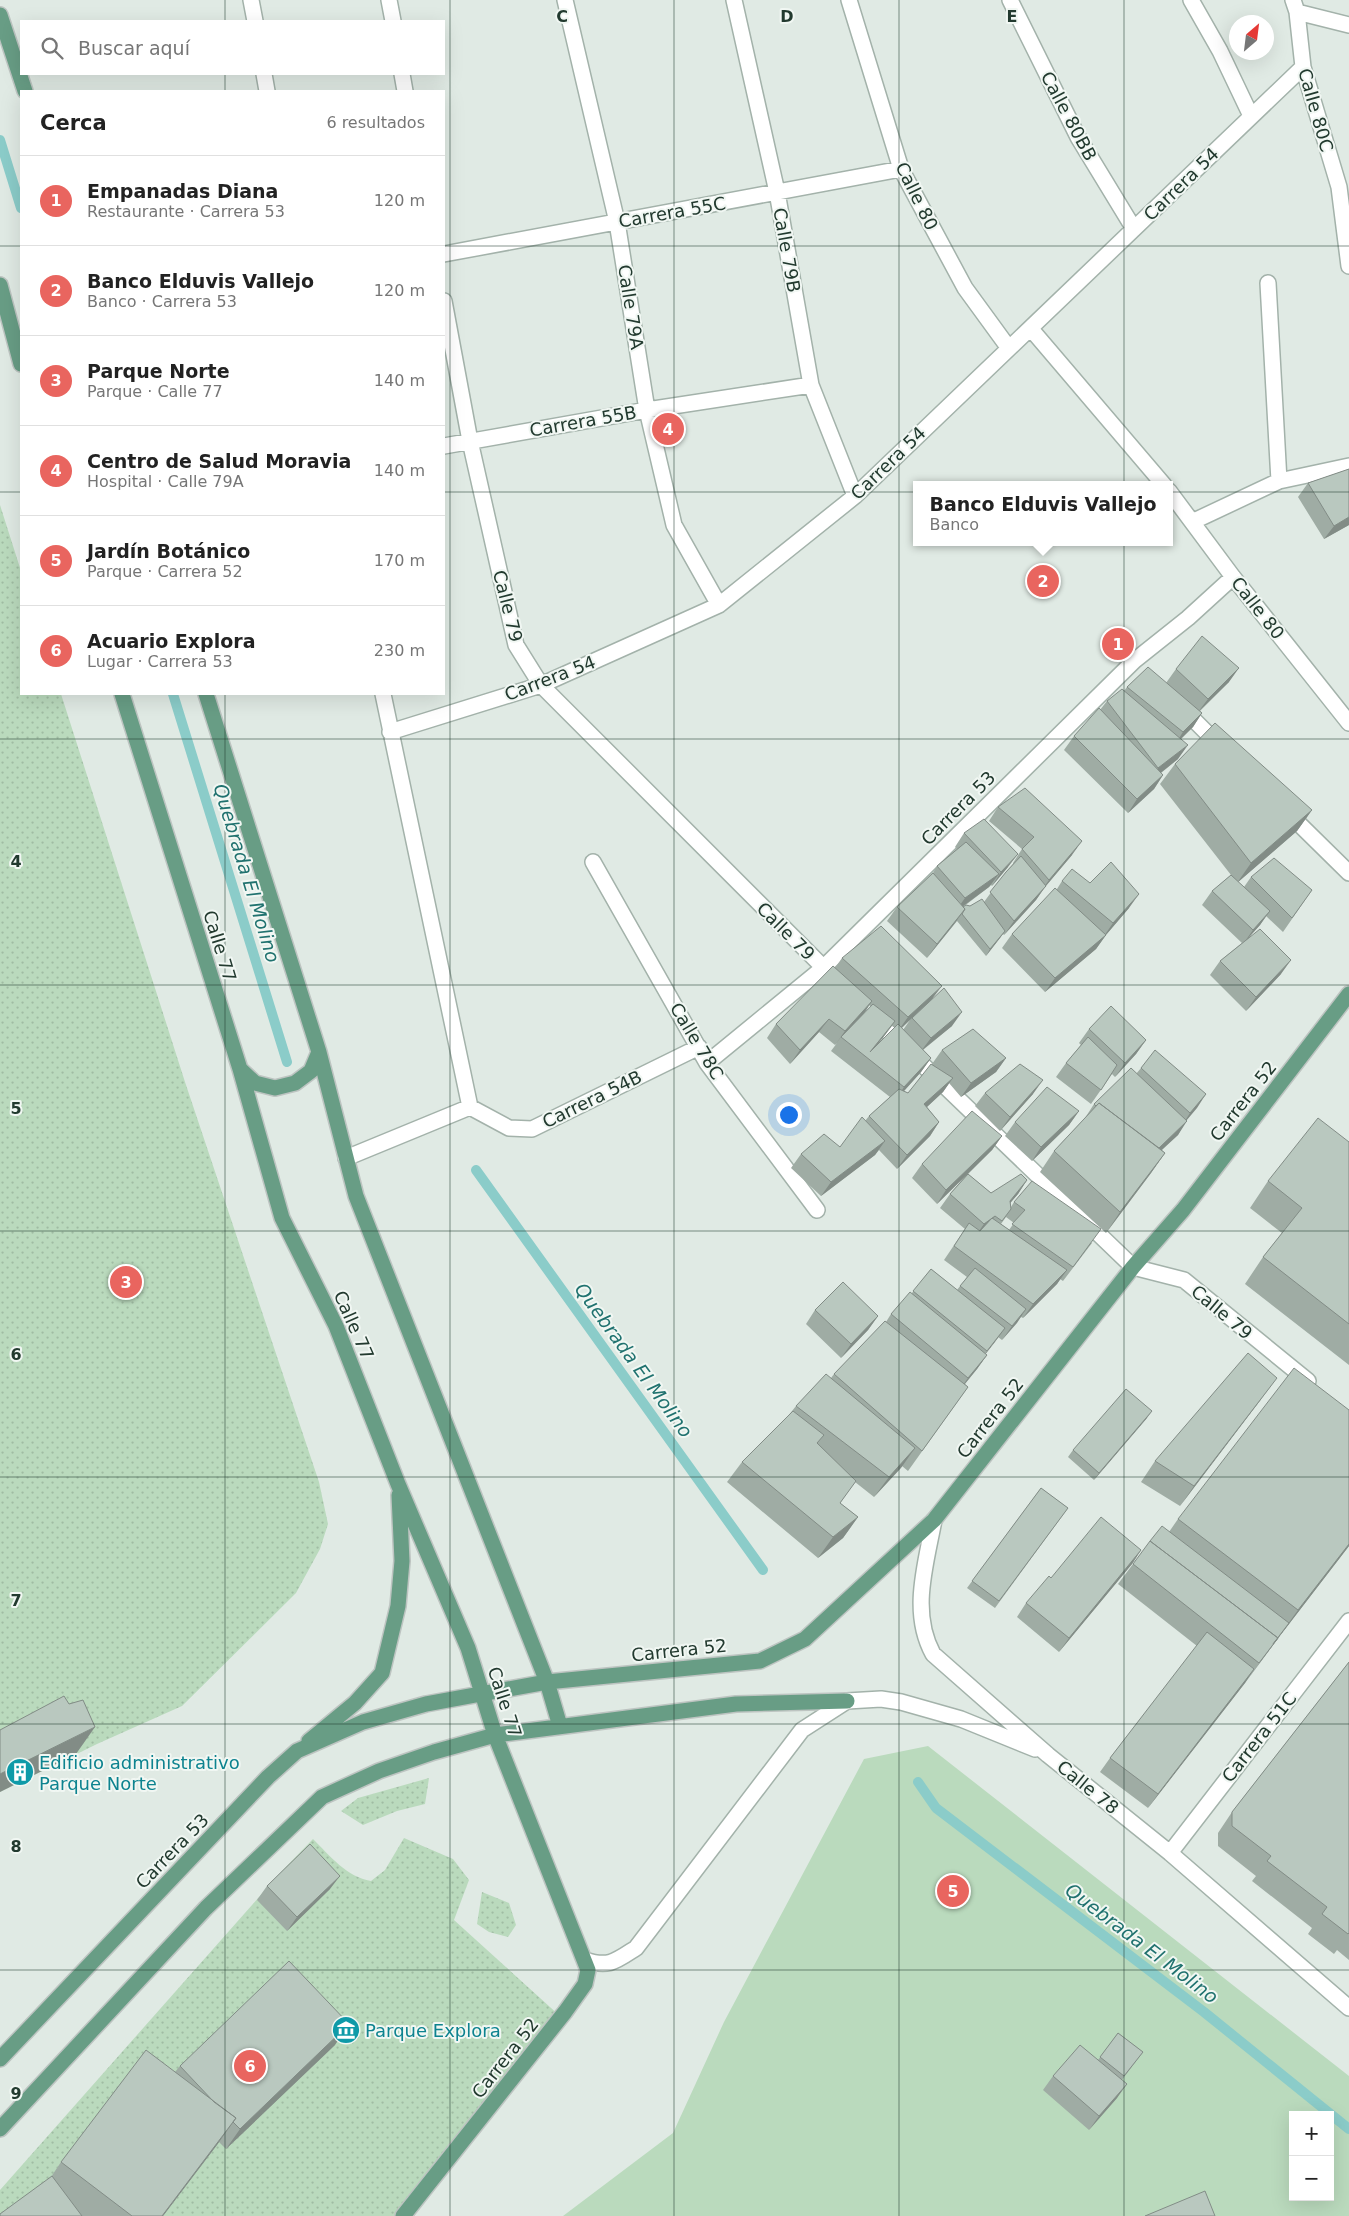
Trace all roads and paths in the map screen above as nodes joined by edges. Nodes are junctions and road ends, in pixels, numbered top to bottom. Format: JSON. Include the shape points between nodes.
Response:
{"nodes":[{"id":1,"x":251,"y":0,"type":"edge"},
{"id":2,"x":389,"y":0,"type":"edge"},
{"id":3,"x":565,"y":0,"type":"edge"},
{"id":4,"x":734,"y":0,"type":"edge"},
{"id":5,"x":849,"y":0,"type":"edge"},
{"id":6,"x":1010,"y":0,"type":"edge"},
{"id":7,"x":1191,"y":0,"type":"edge"},
{"id":8,"x":1295,"y":6,"type":"edge"},
{"id":9,"x":0,"y":16,"type":"edge"},
{"id":10,"x":255,"y":20,"type":"edge"},
{"id":11,"x":393,"y":20,"type":"edge"},
{"id":12,"x":1349,"y":25,"type":"edge"},
{"id":13,"x":1303,"y":67,"type":"junction"},
{"id":14,"x":264,"y":75,"type":"edge"},
{"id":15,"x":402,"y":75,"type":"edge"},
{"id":16,"x":25,"y":90,"type":"edge"},
{"id":17,"x":267,"y":90,"type":"edge"},
{"id":18,"x":405,"y":90,"type":"edge"},
{"id":19,"x":1251,"y":116,"type":"junction"},
{"id":20,"x":901,"y":170,"type":"junction"},
{"id":21,"x":1344,"y":189,"type":"edge"},
{"id":22,"x":777,"y":192,"type":"junction"},
{"id":23,"x":617,"y":222,"type":"junction"},
{"id":24,"x":1134,"y":229,"type":"junction"},
{"id":25,"x":445,"y":254,"type":"edge"},
{"id":26,"x":1349,"y":266,"type":"edge"},
{"id":27,"x":1268,"y":284,"type":"dead end"},
{"id":28,"x":0,"y":285,"type":"edge"},
{"id":29,"x":445,"y":306,"type":"edge"},
{"id":30,"x":1031,"y":329,"type":"junction"},
{"id":31,"x":1008,"y":347,"type":"junction"},
{"id":32,"x":20,"y":360,"type":"edge"},
{"id":33,"x":811,"y":385,"type":"junction"},
{"id":34,"x":647,"y":410,"type":"junction"},
{"id":35,"x":470,"y":441,"type":"junction"},
{"id":36,"x":445,"y":446,"type":"edge"},
{"id":37,"x":1349,"y":466,"type":"edge"},
{"id":38,"x":1161,"y":481,"type":"edge"},
{"id":39,"x":1279,"y":481,"type":"junction"},
{"id":40,"x":855,"y":496,"type":"junction"},
{"id":41,"x":1173,"y":496,"type":"edge"},
{"id":42,"x":1194,"y":521,"type":"junction"},
{"id":43,"x":1233,"y":577,"type":"junction"},
{"id":44,"x":719,"y":605,"type":"junction"},
{"id":45,"x":1134,"y":661,"type":"junction"},
{"id":46,"x":1148,"y":674,"type":"edge"},
{"id":47,"x":541,"y":685,"type":"junction"},
{"id":48,"x":122,"y":695,"type":"edge"},
{"id":49,"x":206,"y":695,"type":"edge"},
{"id":50,"x":382,"y":695,"type":"edge"},
{"id":51,"x":1169,"y":695,"type":"edge"},
{"id":52,"x":1349,"y":723,"type":"edge"},
{"id":53,"x":390,"y":732,"type":"junction"},
{"id":54,"x":1231,"y":757,"type":"edge"},
{"id":55,"x":1273,"y":798,"type":"edge"},
{"id":56,"x":593,"y":862,"type":"dead end"},
{"id":57,"x":1349,"y":873,"type":"edge"},
{"id":58,"x":823,"y":968,"type":"junction"},
{"id":59,"x":1349,"y":994,"type":"edge"},
{"id":60,"x":851,"y":995,"type":"edge"},
{"id":61,"x":865,"y":1009,"type":"edge"},
{"id":62,"x":699,"y":1048,"type":"junction"},
{"id":63,"x":318,"y":1052,"type":"junction"},
{"id":64,"x":707,"y":1063,"type":"junction"},
{"id":65,"x":240,"y":1069,"type":"junction"},
{"id":66,"x":470,"y":1106,"type":"junction"},
{"id":67,"x":346,"y":1158,"type":"junction"},
{"id":68,"x":818,"y":1210,"type":"dead end"},
{"id":69,"x":1133,"y":1267,"type":"junction"},
{"id":70,"x":1318,"y":1388,"type":"edge"},
{"id":71,"x":398,"y":1484,"type":"junction"},
{"id":72,"x":934,"y":1520,"type":"junction"},
{"id":73,"x":1349,"y":1621,"type":"edge"},
{"id":74,"x":547,"y":1682,"type":"junction"},
{"id":75,"x":481,"y":1693,"type":"junction"},
{"id":76,"x":847,"y":1701,"type":"junction"},
{"id":77,"x":560,"y":1726,"type":"junction"},
{"id":78,"x":495,"y":1735,"type":"junction"},
{"id":79,"x":297,"y":1751,"type":"junction"},
{"id":80,"x":1048,"y":1755,"type":"junction"},
{"id":81,"x":1170,"y":1852,"type":"junction"},
{"id":82,"x":585,"y":1960,"type":"junction"},
{"id":83,"x":1349,"y":2008,"type":"edge"},
{"id":84,"x":0,"y":2058,"type":"edge"},
{"id":85,"x":0,"y":2129,"type":"edge"},
{"id":86,"x":403,"y":2216,"type":"edge"}],
"edges":[{"from":1,"to":10,"type":"street"},
{"from":2,"to":11,"type":"street"},
{"from":3,"to":23,"type":"street","name":"Calle 79A"},
{"from":4,"to":22,"type":"street","name":"Calle 79B"},
{"from":5,"to":20,"type":"street","name":"Calle 80"},
{"from":6,"to":24,"type":"street","name":"Calle 80BB","via":[[1078,137]]},
{"from":7,"to":19,"type":"street"},
{"from":8,"to":12,"type":"street"},
{"from":8,"to":13,"type":"street","name":"Calle 80C"},
{"from":9,"to":16,"type":"main road"},
{"from":13,"to":19,"type":"street","name":"Carrera 54"},
{"from":13,"to":21,"type":"street","name":"Calle 80C"},
{"from":14,"to":17,"type":"street"},
{"from":15,"to":18,"type":"street"},
{"from":19,"to":24,"type":"street","name":"Carrera 54"},
{"from":20,"to":22,"type":"street","name":"Carrera 55C"},
{"from":20,"to":31,"type":"street","name":"Calle 80","via":[[965,288]]},
{"from":21,"to":26,"type":"street","name":"Calle 80C"},
{"from":22,"to":23,"type":"street","name":"Carrera 55C"},
{"from":22,"to":33,"type":"street","name":"Calle 79B"},
{"from":23,"to":25,"type":"street","name":"Carrera 55C"},
{"from":23,"to":34,"type":"street","name":"Calle 79A"},
{"from":24,"to":30,"type":"street","name":"Carrera 54"},
{"from":27,"to":39,"type":"street"},
{"from":28,"to":32,"type":"main road"},
{"from":29,"to":35,"type":"street","name":"Calle 79"},
{"from":30,"to":31,"type":"street","name":"Carrera 54"},
{"from":30,"to":38,"type":"street"},
{"from":31,"to":40,"type":"street","name":"Carrera 54"},
{"from":33,"to":34,"type":"street","name":"Carrera 55B"},
{"from":33,"to":40,"type":"street","name":"Calle 79B"},
{"from":34,"to":35,"type":"street","name":"Carrera 55B"},
{"from":34,"to":44,"type":"street","name":"Calle 79A","via":[[674,525]]},
{"from":35,"to":36,"type":"street","name":"Carrera 55B"},
{"from":35,"to":47,"type":"street","name":"Calle 79","via":[[516,645]]},
{"from":37,"to":39,"type":"street"},
{"from":39,"to":42,"type":"street"},
{"from":40,"to":44,"type":"street","name":"Carrera 54"},
{"from":41,"to":42,"type":"street","name":"Calle 80"},
{"from":42,"to":43,"type":"street","name":"Calle 80"},
{"from":43,"to":45,"type":"street","name":"Carrera 53"},
{"from":43,"to":52,"type":"street","name":"Calle 80"},
{"from":44,"to":47,"type":"street","name":"Carrera 54"},
{"from":45,"to":46,"type":"street"},
{"from":45,"to":58,"type":"street","name":"Carrera 53"},
{"from":47,"to":53,"type":"street","name":"Carrera 54"},
{"from":47,"to":58,"type":"street","name":"Calle 79"},
{"from":48,"to":65,"type":"main road","name":"Calle 77"},
{"from":49,"to":63,"type":"main road"},
{"from":50,"to":53,"type":"street"},
{"from":51,"to":54,"type":"street"},
{"from":53,"to":66,"type":"street"},
{"from":55,"to":57,"type":"street"},
{"from":56,"to":62,"type":"street","name":"Calle 78C"},
{"from":58,"to":60,"type":"street","name":"Calle 79"},
{"from":58,"to":64,"type":"street","name":"Carrera 53"},
{"from":59,"to":69,"type":"main road","name":"Carrera 52","via":[[1183,1210]]},
{"from":61,"to":69,"type":"street","name":"Calle 79"},
{"from":62,"to":64,"type":"street","name":"Calle 78C"},
{"from":62,"to":66,"type":"street","name":"Carrera 54B","via":[[532,1128],[509,1128]]},
{"from":63,"to":65,"type":"main road","via":[[311,1071],[295,1083],[275,1088],[255,1083]]},
{"from":63,"to":67,"type":"main road"},
{"from":64,"to":68,"type":"street","name":"Calle 78C"},
{"from":65,"to":71,"type":"main road","name":"Calle 77","via":[[282,1218],[336,1326]]},
{"from":66,"to":67,"type":"street"},
{"from":67,"to":74,"type":"main road","via":[[356,1196]]},
{"from":69,"to":70,"type":"street","name":"Calle 79","via":[[1184,1280]]},
{"from":69,"to":72,"type":"main road","name":"Carrera 52"},
{"from":71,"to":75,"type":"main road","name":"Calle 77","via":[[468,1648]]},
{"from":71,"to":79,"type":"main road","via":[[402,1560],[398,1606],[382,1673],[355,1703]]},
{"from":72,"to":74,"type":"main road","name":"Carrera 52","via":[[805,1639],[760,1661]]},
{"from":72,"to":80,"type":"street","name":"Calle 78","via":[[920,1595],[926,1641],[940,1661]]},
{"from":73,"to":81,"type":"street","name":"Carrera 51C"},
{"from":74,"to":75,"type":"main road","name":"Carrera 53"},
{"from":74,"to":77,"type":"main road"},
{"from":75,"to":78,"type":"main road","name":"Calle 77"},
{"from":75,"to":79,"type":"main road","name":"Carrera 53","via":[[363,1722]]},
{"from":76,"to":77,"type":"main road","via":[[736,1704]]},
{"from":76,"to":80,"type":"street","via":[[881,1699],[901,1702],[961,1719]]},
{"from":76,"to":82,"type":"street","via":[[802,1730],[636,1948],[614,1963],[599,1965]]},
{"from":77,"to":78,"type":"main road"},
{"from":78,"to":82,"type":"main road","name":"Calle 77"},
{"from":78,"to":85,"type":"main road","via":[[379,1770],[322,1797],[206,1908]]},
{"from":79,"to":84,"type":"main road","name":"Carrera 53","via":[[268,1777]]},
{"from":80,"to":81,"type":"street","name":"Calle 78"},
{"from":81,"to":83,"type":"street","name":"Calle 78"},
{"from":82,"to":86,"type":"main road","name":"Carrera 52","via":[[588,1977],[585,1984]]}]}
